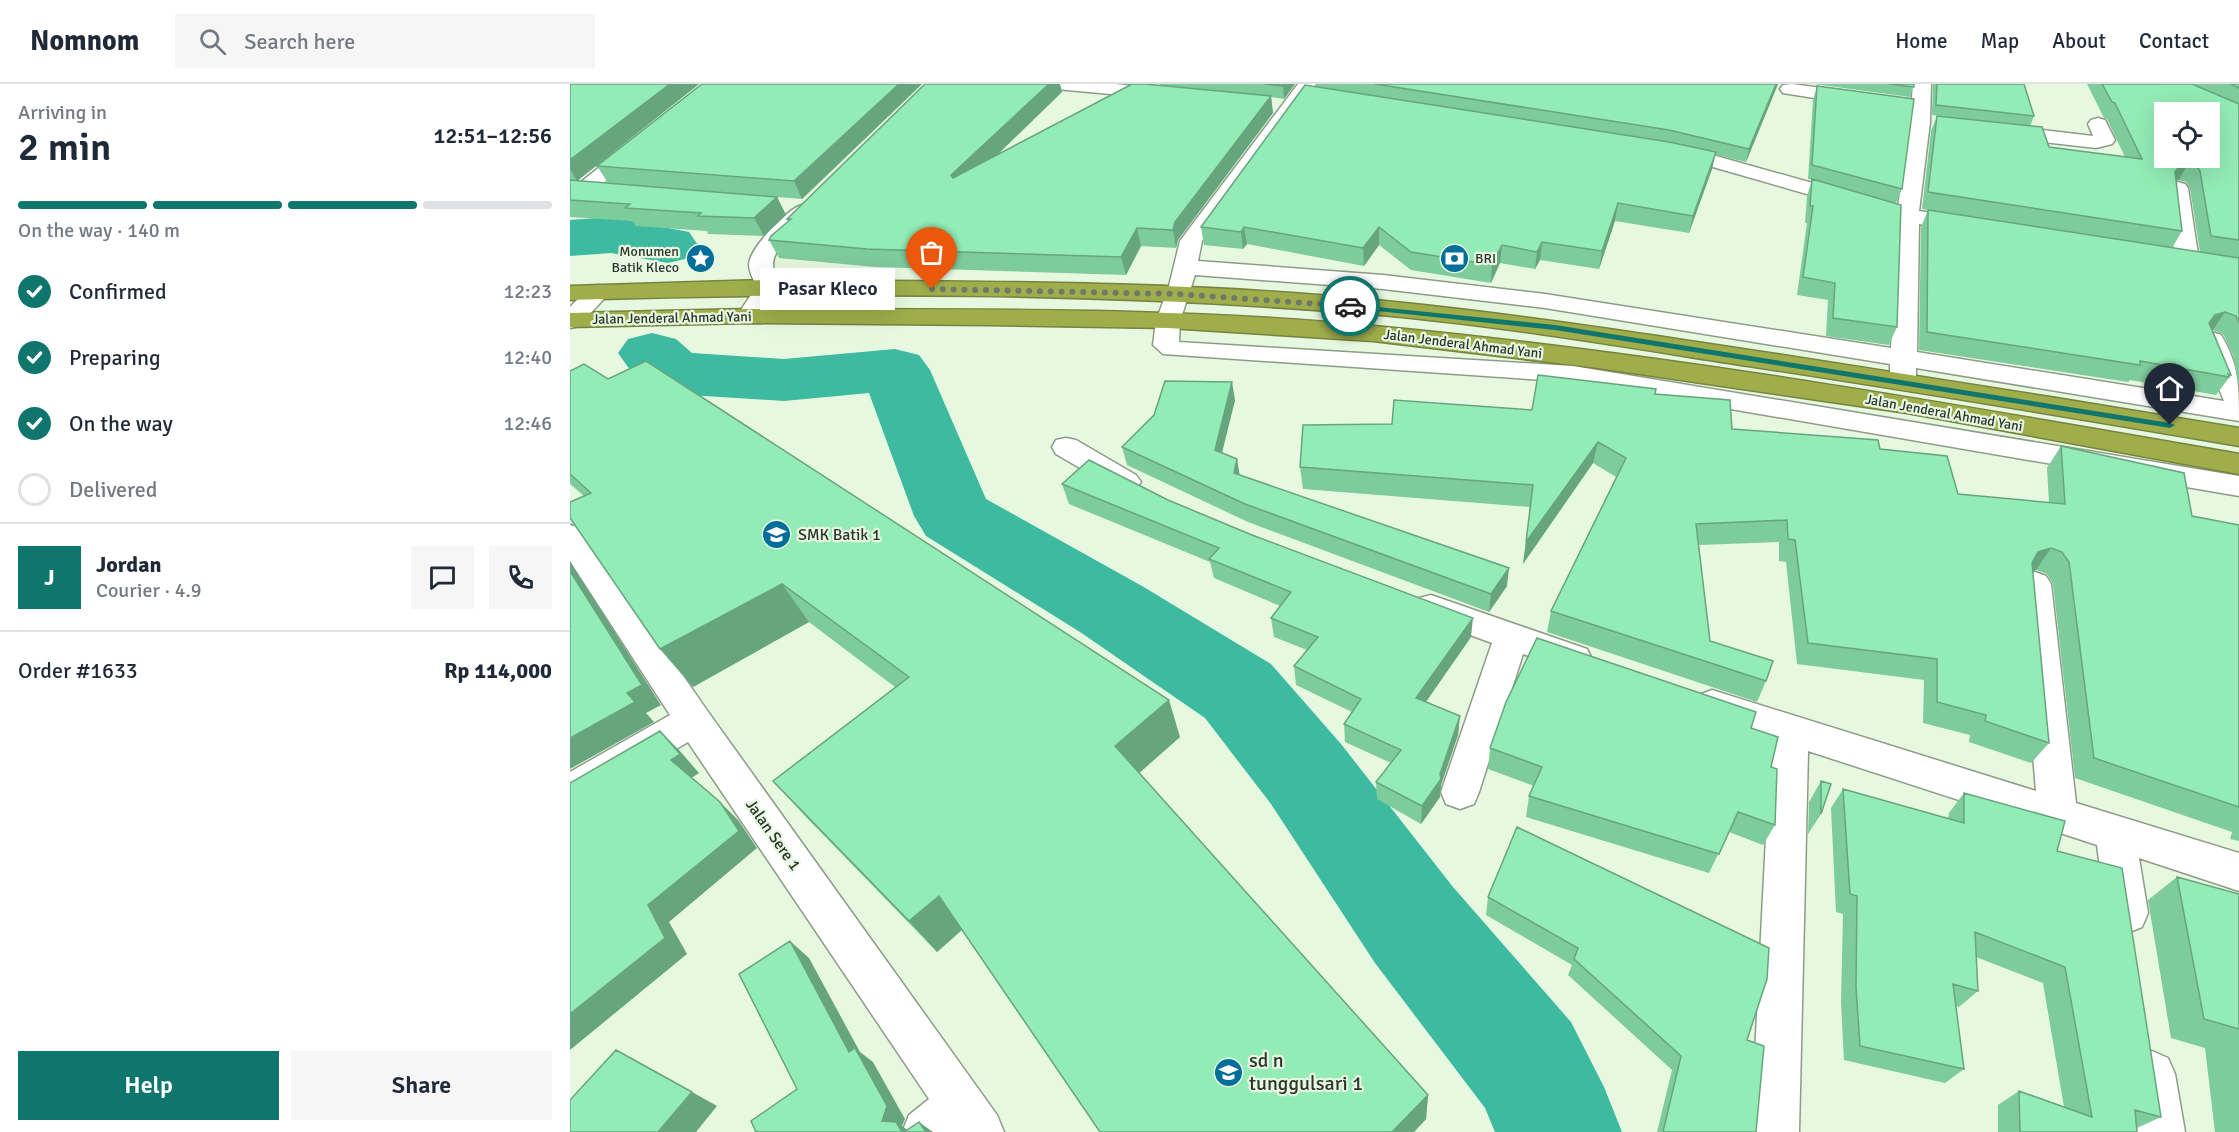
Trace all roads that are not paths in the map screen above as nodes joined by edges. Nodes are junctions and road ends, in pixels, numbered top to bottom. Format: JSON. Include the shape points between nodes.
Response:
{"nodes":[{"id":1,"x":1056,"y":84,"type":"edge"},
{"id":2,"x":1922,"y":84,"type":"edge"},
{"id":3,"x":1789,"y":89,"type":"dead end"},
{"id":4,"x":1299,"y":95,"type":"edge"},
{"id":5,"x":1188,"y":96,"type":"edge"},
{"id":6,"x":1324,"y":97,"type":"edge"},
{"id":7,"x":1877,"y":101,"type":"edge"},
{"id":8,"x":1267,"y":105,"type":"edge"},
{"id":9,"x":1913,"y":111,"type":"junction"},
{"id":10,"x":2098,"y":124,"type":"dead end"},
{"id":11,"x":1943,"y":125,"type":"edge"},
{"id":12,"x":1979,"y":129,"type":"edge"},
{"id":13,"x":653,"y":134,"type":"edge"},
{"id":14,"x":1655,"y":149,"type":"edge"},
{"id":15,"x":2178,"y":188,"type":"edge"},
{"id":16,"x":577,"y":189,"type":"edge"},
{"id":17,"x":618,"y":192,"type":"edge"},
{"id":18,"x":783,"y":206,"type":"dead end"},
{"id":19,"x":1908,"y":216,"type":"junction"},
{"id":20,"x":1989,"y":229,"type":"edge"},
{"id":21,"x":2164,"y":257,"type":"edge"},
{"id":22,"x":1185,"y":267,"type":"junction"},
{"id":23,"x":768,"y":287,"type":"junction"},
{"id":24,"x":598,"y":292,"type":"junction"},
{"id":25,"x":570,"y":293,"type":"edge"},
{"id":26,"x":1178,"y":294,"type":"junction"},
{"id":27,"x":749,"y":316,"type":"junction"},
{"id":28,"x":570,"y":320,"type":"edge"},
{"id":29,"x":1168,"y":321,"type":"junction"},
{"id":30,"x":2212,"y":340,"type":"edge"},
{"id":31,"x":1811,"y":356,"type":"junction"},
{"id":32,"x":1903,"y":370,"type":"junction"},
{"id":33,"x":2033,"y":391,"type":"junction"},
{"id":34,"x":2239,"y":405,"type":"edge"},
{"id":35,"x":2239,"y":412,"type":"edge"},
{"id":36,"x":2239,"y":437,"type":"edge"},
{"id":37,"x":1066,"y":447,"type":"dead end"},
{"id":38,"x":2086,"y":449,"type":"junction"},
{"id":39,"x":2239,"y":464,"type":"edge"},
{"id":40,"x":2239,"y":486,"type":"edge"},
{"id":41,"x":1156,"y":497,"type":"edge"},
{"id":42,"x":570,"y":536,"type":"edge"},
{"id":43,"x":2035,"y":584,"type":"edge"},
{"id":44,"x":1402,"y":596,"type":"edge"},
{"id":45,"x":1510,"y":637,"type":"junction"},
{"id":46,"x":1600,"y":668,"type":"edge"},
{"id":47,"x":1678,"y":694,"type":"edge"},
{"id":48,"x":693,"y":720,"type":"junction"},
{"id":49,"x":1790,"y":732,"type":"junction"},
{"id":50,"x":570,"y":792,"type":"edge"},
{"id":51,"x":1460,"y":792,"type":"dead end"},
{"id":52,"x":2058,"y":815,"type":"junction"},
{"id":53,"x":2115,"y":832,"type":"junction"},
{"id":54,"x":2239,"y":872,"type":"edge"},
{"id":55,"x":2132,"y":947,"type":"edge"},
{"id":56,"x":2146,"y":1040,"type":"edge"},
{"id":57,"x":955,"y":1123,"type":"edge"},
{"id":58,"x":1775,"y":1132,"type":"edge"},
{"id":59,"x":2161,"y":1132,"type":"edge"}],
"edges":[{"from":1,"to":5,"type":"street"},
{"from":2,"to":9,"type":"street"},
{"from":3,"to":7,"type":"street"},
{"from":4,"to":6,"type":"street"},
{"from":4,"to":8,"type":"street"},
{"from":4,"to":22,"type":"street","via":[[1191,241]]},
{"from":9,"to":11,"type":"street"},
{"from":9,"to":19,"type":"street"},
{"from":10,"to":12,"type":"street","via":[[2105,140],[2096,142]]},
{"from":13,"to":16,"type":"street"},
{"from":14,"to":19,"type":"street","via":[[1709,160]]},
{"from":15,"to":21,"type":"street","via":[[2197,262]]},
{"from":16,"to":17,"type":"street"},
{"from":18,"to":23,"type":"street","via":[[811,204],[762,257],[760,265]]},
{"from":19,"to":20,"type":"street"},
{"from":19,"to":32,"type":"street"},
{"from":22,"to":26,"type":"street"},
{"from":22,"to":31,"type":"street","via":[[1383,282],[1545,301]]},
{"from":23,"to":24,"type":"highway","name":"Jalan Jenderal Ahmad Yani"},
{"from":23,"to":26,"type":"highway","name":"Jalan Jenderal Ahmad Yani"},
{"from":23,"to":27,"type":"street"},
{"from":24,"to":25,"type":"highway","name":"Jalan Jenderal Ahmad Yani"},
{"from":24,"to":28,"type":"street"},
{"from":26,"to":29,"type":"street"},
{"from":26,"to":31,"type":"highway","name":"Jalan Jenderal Ahmad Yani","via":[[1382,308]]},
{"from":27,"to":28,"type":"highway","name":"Jalan Jenderal Ahmad Yani"},
{"from":27,"to":29,"type":"highway","name":"Jalan Jenderal Ahmad Yani"},
{"from":29,"to":38,"type":"street","via":[[1166,345],[1172,349],[1573,374],[1752,393]]},
{"from":30,"to":34,"type":"street"},
{"from":31,"to":32,"type":"highway","name":"Jalan Jenderal Ahmad Yani"},
{"from":32,"to":33,"type":"highway","name":"Jalan Jenderal Ahmad Yani"},
{"from":33,"to":35,"type":"street"},
{"from":33,"to":36,"type":"highway","name":"Jalan Jenderal Ahmad Yani"},
{"from":37,"to":41,"type":"street"},
{"from":38,"to":39,"type":"highway"},
{"from":38,"to":40,"type":"street"},
{"from":42,"to":48,"type":"street","name":"Jalan Sere 1"},
{"from":43,"to":52,"type":"street"},
{"from":44,"to":45,"type":"street"},
{"from":45,"to":46,"type":"street"},
{"from":45,"to":51,"type":"street"},
{"from":47,"to":49,"type":"street"},
{"from":48,"to":50,"type":"street"},
{"from":48,"to":57,"type":"street","name":"Jalan Sere 1"},
{"from":49,"to":52,"type":"street"},
{"from":49,"to":58,"type":"street"},
{"from":52,"to":53,"type":"street"},
{"from":53,"to":54,"type":"street"},
{"from":53,"to":55,"type":"street"},
{"from":56,"to":59,"type":"street"}]}
